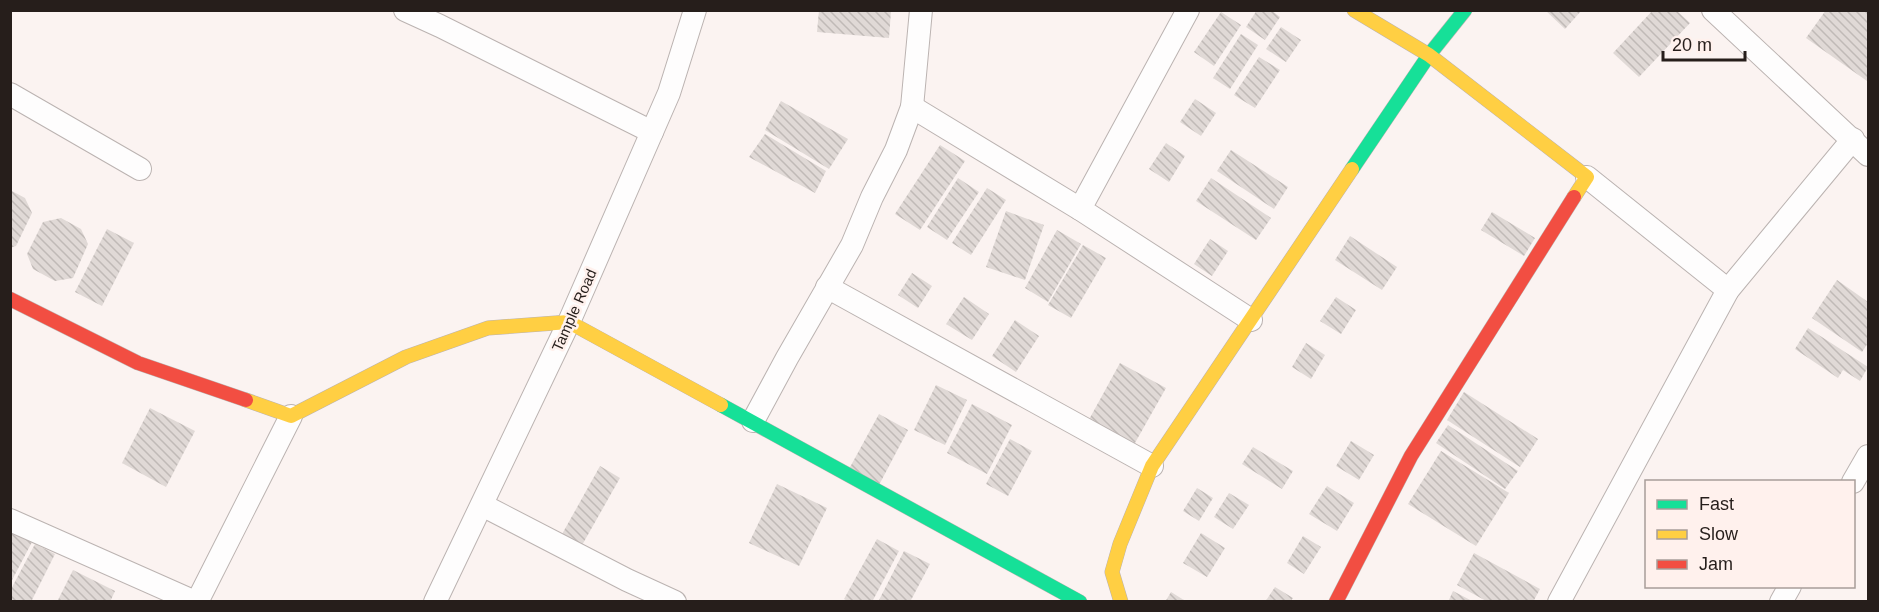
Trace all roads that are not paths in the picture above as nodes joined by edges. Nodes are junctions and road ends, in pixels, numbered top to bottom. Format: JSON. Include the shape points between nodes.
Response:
{"nodes":[{"id":1,"x":405,"y":10,"type":"edge"},
{"id":2,"x":695,"y":10,"type":"edge"},
{"id":3,"x":921,"y":10,"type":"edge"},
{"id":4,"x":1188,"y":10,"type":"edge"},
{"id":5,"x":1354,"y":10,"type":"edge"},
{"id":6,"x":1465,"y":10,"type":"edge"},
{"id":7,"x":1727,"y":15,"type":"edge"},
{"id":8,"x":1429,"y":55,"type":"junction"},
{"id":9,"x":10,"y":94,"type":"edge"},
{"id":10,"x":912,"y":106,"type":"junction"},
{"id":11,"x":652,"y":132,"type":"junction"},
{"id":12,"x":1861,"y":147,"type":"edge"},
{"id":13,"x":140,"y":169,"type":"dead end"},
{"id":14,"x":1587,"y":177,"type":"junction"},
{"id":15,"x":1080,"y":209,"type":"junction"},
{"id":16,"x":827,"y":287,"type":"junction"},
{"id":17,"x":1728,"y":290,"type":"junction"},
{"id":18,"x":10,"y":299,"type":"edge"},
{"id":19,"x":1251,"y":320,"type":"junction"},
{"id":20,"x":569,"y":322,"type":"junction"},
{"id":21,"x":291,"y":416,"type":"junction"},
{"id":22,"x":753,"y":421,"type":"junction"},
{"id":23,"x":1869,"y":456,"type":"edge"},
{"id":24,"x":1152,"y":466,"type":"junction"},
{"id":25,"x":1854,"y":480,"type":"edge"},
{"id":26,"x":482,"y":505,"type":"junction"},
{"id":27,"x":10,"y":520,"type":"edge"},
{"id":28,"x":1789,"y":588,"type":"edge"},
{"id":29,"x":196,"y":602,"type":"edge"},
{"id":30,"x":435,"y":602,"type":"edge"},
{"id":31,"x":675,"y":602,"type":"edge"},
{"id":32,"x":1080,"y":602,"type":"edge"},
{"id":33,"x":1121,"y":602,"type":"edge"},
{"id":34,"x":1336,"y":602,"type":"edge"},
{"id":35,"x":1559,"y":602,"type":"edge"},
{"id":36,"x":1781,"y":602,"type":"edge"}],
"edges":[{"from":1,"to":11,"type":"street"},
{"from":2,"to":11,"type":"street","name":"Tample Road","via":[[669,93]]},
{"from":3,"to":10,"type":"street"},
{"from":4,"to":15,"type":"street"},
{"from":5,"to":8,"type":"street"},
{"from":6,"to":8,"type":"street"},
{"from":7,"to":12,"type":"street"},
{"from":8,"to":14,"type":"street"},
{"from":8,"to":19,"type":"street"},
{"from":9,"to":13,"type":"street"},
{"from":10,"to":15,"type":"street"},
{"from":10,"to":16,"type":"street","via":[[852,245]]},
{"from":11,"to":20,"type":"street","name":"Tample Road"},
{"from":12,"to":17,"type":"street"},
{"from":14,"to":17,"type":"street"},
{"from":14,"to":34,"type":"street","via":[[1411,456]]},
{"from":15,"to":19,"type":"street"},
{"from":16,"to":22,"type":"street"},
{"from":16,"to":24,"type":"street"},
{"from":17,"to":35,"type":"street"},
{"from":18,"to":21,"type":"street","via":[[138,363]]},
{"from":19,"to":24,"type":"street"},
{"from":20,"to":21,"type":"street","via":[[488,328],[406,357]]},
{"from":20,"to":22,"type":"street"},
{"from":20,"to":26,"type":"street","name":"Tample Road"},
{"from":21,"to":29,"type":"street"},
{"from":22,"to":32,"type":"street"},
{"from":23,"to":25,"type":"street"},
{"from":24,"to":33,"type":"street","via":[[1112,573]]},
{"from":26,"to":30,"type":"street","name":"Tample Road"},
{"from":26,"to":31,"type":"street"},
{"from":27,"to":29,"type":"street"},
{"from":28,"to":36,"type":"street"}]}
